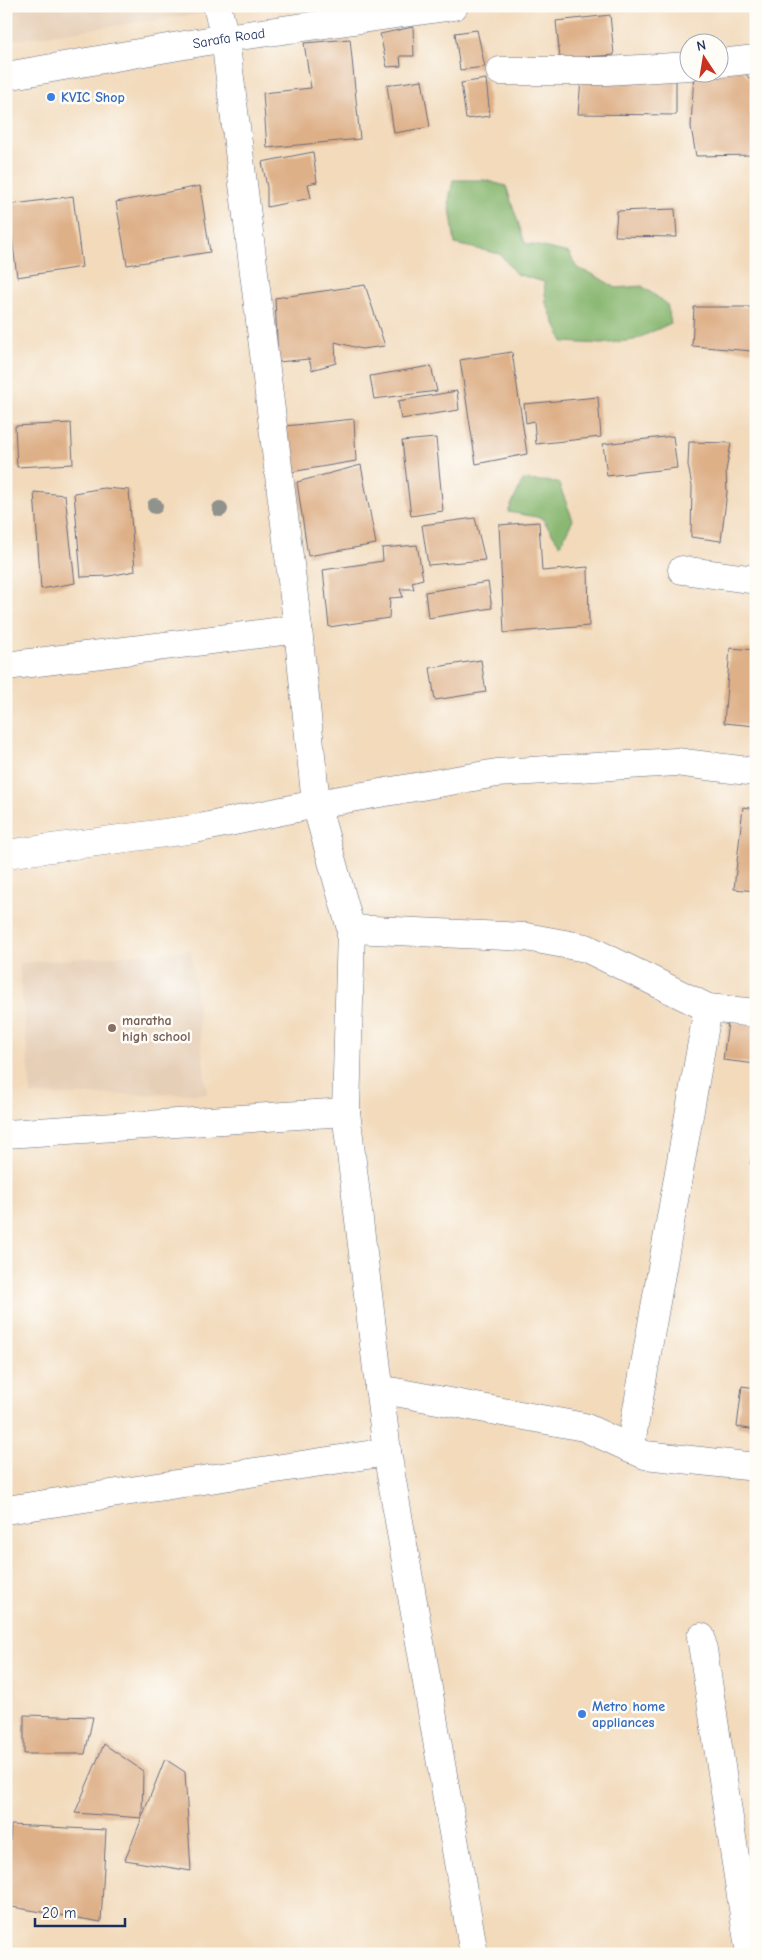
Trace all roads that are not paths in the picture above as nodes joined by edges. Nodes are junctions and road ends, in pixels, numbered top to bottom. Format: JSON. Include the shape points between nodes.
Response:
{"nodes":[{"id":1,"x":217,"y":6,"type":"edge"},
{"id":2,"x":454,"y":6,"type":"edge"},
{"id":3,"x":225,"y":38,"type":"junction"},
{"id":4,"x":756,"y":60,"type":"edge"},
{"id":5,"x":730,"y":62,"type":"edge"},
{"id":6,"x":680,"y":67,"type":"edge"},
{"id":7,"x":500,"y":72,"type":"dead end"},
{"id":8,"x":6,"y":76,"type":"edge"},
{"id":9,"x":682,"y":570,"type":"dead end"},
{"id":10,"x":756,"y":580,"type":"edge"},
{"id":11,"x":298,"y":629,"type":"junction"},
{"id":12,"x":6,"y":666,"type":"edge"},
{"id":13,"x":756,"y":772,"type":"edge"},
{"id":14,"x":316,"y":804,"type":"junction"},
{"id":15,"x":6,"y":854,"type":"edge"},
{"id":16,"x":351,"y":929,"type":"junction"},
{"id":17,"x":708,"y":1008,"type":"junction"},
{"id":18,"x":756,"y":1013,"type":"edge"},
{"id":19,"x":346,"y":1112,"type":"junction"},
{"id":20,"x":6,"y":1134,"type":"edge"},
{"id":21,"x":379,"y":1389,"type":"junction"},
{"id":22,"x":630,"y":1449,"type":"junction"},
{"id":23,"x":387,"y":1452,"type":"junction"},
{"id":24,"x":756,"y":1467,"type":"edge"},
{"id":25,"x":6,"y":1510,"type":"edge"},
{"id":26,"x":701,"y":1637,"type":"dead end"},
{"id":27,"x":751,"y":1949,"type":"edge"},
{"id":28,"x":474,"y":1954,"type":"edge"}],
"edges":[{"from":1,"to":3,"type":"street"},
{"from":2,"to":3,"type":"street","name":"Sarafa Road"},
{"from":3,"to":8,"type":"street","name":"Sarafa Road"},
{"from":3,"to":11,"type":"street"},
{"from":4,"to":5,"type":"street"},
{"from":6,"to":7,"type":"street"},
{"from":9,"to":10,"type":"street"},
{"from":11,"to":12,"type":"street"},
{"from":11,"to":14,"type":"street"},
{"from":13,"to":14,"type":"street","via":[[676,762],[498,773]]},
{"from":14,"to":15,"type":"street","via":[[195,829]]},
{"from":14,"to":16,"type":"street"},
{"from":16,"to":17,"type":"street","via":[[526,937],[586,948]]},
{"from":16,"to":19,"type":"street"},
{"from":17,"to":18,"type":"street"},
{"from":17,"to":22,"type":"street"},
{"from":19,"to":20,"type":"street"},
{"from":19,"to":21,"type":"street"},
{"from":21,"to":22,"type":"street","via":[[584,1427]]},
{"from":21,"to":23,"type":"street"},
{"from":22,"to":24,"type":"street","via":[[645,1455]]},
{"from":23,"to":25,"type":"street"},
{"from":23,"to":28,"type":"street"},
{"from":26,"to":27,"type":"street"}]}
